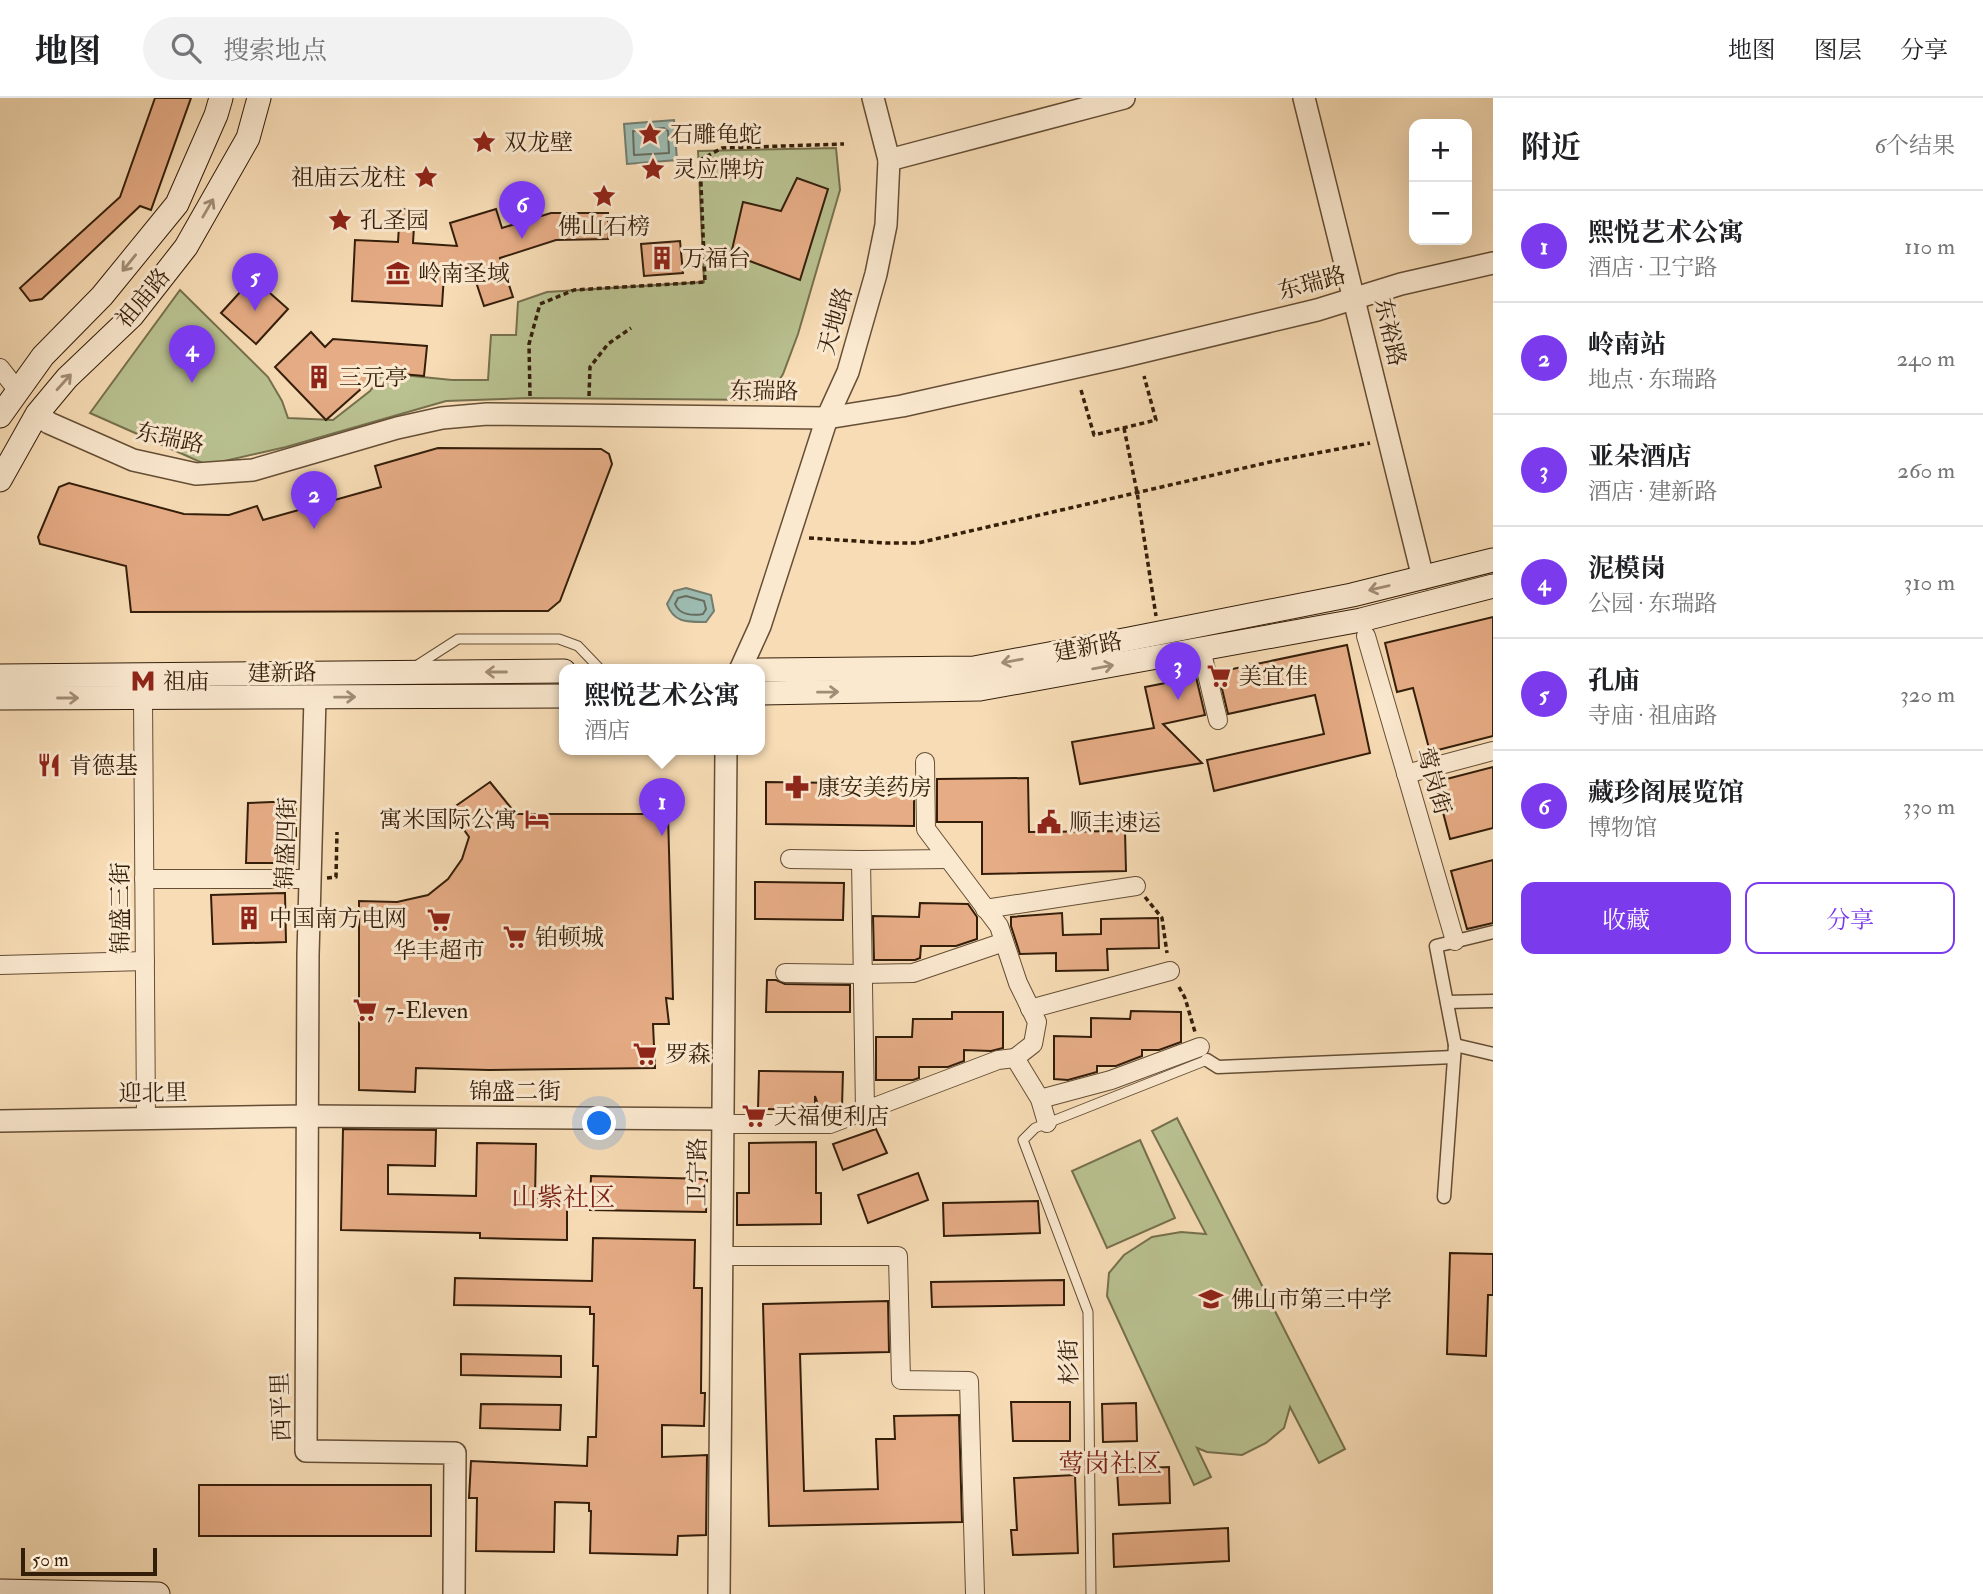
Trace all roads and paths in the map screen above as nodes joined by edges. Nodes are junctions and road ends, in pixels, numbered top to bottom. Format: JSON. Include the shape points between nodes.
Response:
{"nodes":[{"id":1,"x":221,"y":98,"type":"edge"},
{"id":2,"x":259,"y":98,"type":"edge"},
{"id":3,"x":1124,"y":98,"type":"edge"},
{"id":4,"x":1304,"y":98,"type":"edge"},
{"id":5,"x":876,"y":99,"type":"edge"},
{"id":6,"x":844,"y":145,"type":"dead end"},
{"id":7,"x":889,"y":160,"type":"junction"},
{"id":8,"x":1493,"y":262,"type":"edge"},
{"id":9,"x":1355,"y":298,"type":"junction"},
{"id":10,"x":631,"y":328,"type":"dead end"},
{"id":11,"x":0,"y":368,"type":"edge"},
{"id":12,"x":1144,"y":376,"type":"dead end"},
{"id":13,"x":1081,"y":390,"type":"dead end"},
{"id":14,"x":18,"y":391,"type":"junction"},
{"id":15,"x":530,"y":405,"type":"dead end"},
{"id":16,"x":589,"y":405,"type":"dead end"},
{"id":17,"x":37,"y":414,"type":"junction"},
{"id":18,"x":0,"y":416,"type":"edge"},
{"id":19,"x":827,"y":418,"type":"junction"},
{"id":20,"x":1124,"y":428,"type":"junction"},
{"id":21,"x":1375,"y":442,"type":"dead end"},
{"id":22,"x":0,"y":480,"type":"edge"},
{"id":23,"x":1137,"y":492,"type":"junction"},
{"id":24,"x":809,"y":538,"type":"dead end"},
{"id":25,"x":1493,"y":560,"type":"edge"},
{"id":26,"x":1423,"y":578,"type":"junction"},
{"id":27,"x":1493,"y":586,"type":"edge"},
{"id":28,"x":1156,"y":616,"type":"dead end"},
{"id":29,"x":1366,"y":636,"type":"dead end"},
{"id":30,"x":1201,"y":649,"type":"junction"},
{"id":31,"x":595,"y":664,"type":"edge"},
{"id":32,"x":743,"y":664,"type":"edge"},
{"id":33,"x":765,"y":670,"type":"edge"},
{"id":34,"x":559,"y":671,"type":"edge"},
{"id":35,"x":406,"y":672,"type":"junction"},
{"id":36,"x":0,"y":676,"type":"edge"},
{"id":37,"x":765,"y":694,"type":"edge"},
{"id":38,"x":559,"y":696,"type":"edge"},
{"id":39,"x":143,"y":697,"type":"junction"},
{"id":40,"x":0,"y":698,"type":"edge"},
{"id":41,"x":316,"y":698,"type":"junction"},
{"id":42,"x":1218,"y":720,"type":"dead end"},
{"id":43,"x":1493,"y":751,"type":"edge"},
{"id":44,"x":726,"y":755,"type":"edge"},
{"id":45,"x":925,"y":762,"type":"dead end"},
{"id":46,"x":1406,"y":774,"type":"junction"},
{"id":47,"x":790,"y":859,"type":"dead end"},
{"id":48,"x":948,"y":859,"type":"junction"},
{"id":49,"x":861,"y":860,"type":"junction"},
{"id":50,"x":144,"y":879,"type":"junction"},
{"id":51,"x":311,"y":879,"type":"junction"},
{"id":52,"x":1136,"y":886,"type":"dead end"},
{"id":53,"x":985,"y":909,"type":"junction"},
{"id":54,"x":1493,"y":932,"type":"edge"},
{"id":55,"x":1455,"y":941,"type":"junction"},
{"id":56,"x":1004,"y":942,"type":"junction"},
{"id":57,"x":145,"y":961,"type":"junction"},
{"id":58,"x":0,"y":965,"type":"edge"},
{"id":59,"x":1170,"y":971,"type":"dead end"},
{"id":60,"x":785,"y":973,"type":"dead end"},
{"id":61,"x":863,"y":974,"type":"junction"},
{"id":62,"x":1493,"y":1001,"type":"edge"},
{"id":63,"x":1447,"y":1002,"type":"junction"},
{"id":64,"x":1030,"y":1009,"type":"junction"},
{"id":65,"x":1454,"y":1051,"type":"junction"},
{"id":66,"x":1204,"y":1054,"type":"junction"},
{"id":67,"x":1493,"y":1055,"type":"edge"},
{"id":68,"x":1015,"y":1058,"type":"junction"},
{"id":69,"x":1040,"y":1099,"type":"junction"},
{"id":70,"x":865,"y":1110,"type":"junction"},
{"id":71,"x":307,"y":1116,"type":"junction"},
{"id":72,"x":146,"y":1119,"type":"junction"},
{"id":73,"x":0,"y":1121,"type":"edge"},
{"id":74,"x":723,"y":1121,"type":"junction"},
{"id":75,"x":1047,"y":1123,"type":"junction"},
{"id":76,"x":1444,"y":1197,"type":"dead end"},
{"id":77,"x":722,"y":1256,"type":"junction"},
{"id":78,"x":0,"y":1591,"type":"edge"},
{"id":79,"x":158,"y":1594,"type":"edge"},
{"id":80,"x":454,"y":1594,"type":"edge"},
{"id":81,"x":719,"y":1594,"type":"edge"},
{"id":82,"x":975,"y":1594,"type":"edge"},
{"id":83,"x":1091,"y":1594,"type":"edge"}],
"edges":[{"from":1,"to":14,"type":"main road","name":"祖庙路","one_way":true,"via":[[177,204],[103,296],[43,356]]},
{"from":17,"to":2,"type":"main road","name":"祖庙路","one_way":true,"via":[[67,378],[132,316],[186,247],[248,138]]},
{"from":3,"to":7,"type":"street"},
{"from":4,"to":9,"type":"street","name":"东裕路"},
{"from":5,"to":7,"type":"street","name":"天地路"},
{"from":6,"to":15,"type":"path","via":[[722,148],[700,160],[705,282],[574,290],[540,304],[529,344]]},
{"from":7,"to":19,"type":"street","name":"天地路","via":[[886,225],[876,274],[848,372]]},
{"from":8,"to":9,"type":"street","name":"东瑞路"},
{"from":9,"to":19,"type":"street","name":"东瑞路","via":[[1121,357]]},
{"from":9,"to":26,"type":"street","name":"东裕路"},
{"from":10,"to":16,"type":"path","via":[[608,344],[590,367]]},
{"from":11,"to":14,"type":"street"},
{"from":12,"to":20,"type":"path","via":[[1156,420]]},
{"from":13,"to":20,"type":"path","via":[[1094,435]]},
{"from":14,"to":18,"type":"main road","name":"祖庙路"},
{"from":17,"to":19,"type":"street","name":"东瑞路","via":[[133,460],[195,474],[253,470],[397,428],[487,414]]},
{"from":17,"to":22,"type":"main road","name":"祖庙路"},
{"from":19,"to":32,"type":"street","name":"天地路","via":[[761,626]]},
{"from":20,"to":23,"type":"path"},
{"from":21,"to":23,"type":"path"},
{"from":23,"to":24,"type":"path","via":[[918,543]]},
{"from":23,"to":28,"type":"path"},
{"from":25,"to":26,"type":"main road","name":"建新路"},
{"from":26,"to":33,"type":"main road","name":"建新路","one_way":true,"via":[[974,668]]},
{"from":27,"to":30,"type":"main road","name":"建新路","via":[[1361,620]]},
{"from":29,"to":46,"type":"street","name":"莺岗街"},
{"from":37,"to":30,"type":"main road","name":"建新路","one_way":true,"via":[[981,689]]},
{"from":30,"to":42,"type":"street"},
{"from":31,"to":35,"type":"lane","via":[[578,646],[559,639],[458,639]]},
{"from":34,"to":35,"type":"main road","name":"建新路","one_way":true},
{"from":35,"to":36,"type":"main road","name":"建新路"},
{"from":41,"to":38,"type":"main road","name":"建新路","one_way":true},
{"from":40,"to":39,"type":"main road","name":"建新路","one_way":true},
{"from":39,"to":41,"type":"main road","name":"建新路"},
{"from":39,"to":50,"type":"street","name":"锦盛三街"},
{"from":41,"to":51,"type":"street","name":"锦盛四街"},
{"from":43,"to":46,"type":"street"},
{"from":44,"to":74,"type":"street","name":"卫宁路"},
{"from":45,"to":48,"type":"street","via":[[926,829]]},
{"from":46,"to":55,"type":"street","name":"莺岗街"},
{"from":47,"to":49,"type":"street"},
{"from":48,"to":49,"type":"street"},
{"from":48,"to":53,"type":"street"},
{"from":49,"to":61,"type":"street"},
{"from":50,"to":51,"type":"street"},
{"from":50,"to":57,"type":"street","name":"锦盛三街"},
{"from":51,"to":71,"type":"street","name":"锦盛四街"},
{"from":52,"to":53,"type":"street"},
{"from":53,"to":56,"type":"street","via":[[999,926]]},
{"from":54,"to":55,"type":"street"},
{"from":55,"to":63,"type":"street","via":[[1436,946]]},
{"from":56,"to":61,"type":"street","via":[[913,973]]},
{"from":56,"to":64,"type":"street"},
{"from":57,"to":58,"type":"street"},
{"from":57,"to":72,"type":"street","name":"锦盛三街"},
{"from":59,"to":64,"type":"street"},
{"from":60,"to":61,"type":"street"},
{"from":61,"to":70,"type":"street"},
{"from":62,"to":63,"type":"street"},
{"from":63,"to":65,"type":"street"},
{"from":64,"to":68,"type":"street","via":[[1037,1022],[1033,1044]]},
{"from":65,"to":66,"type":"street","via":[[1218,1067]]},
{"from":65,"to":67,"type":"street"},
{"from":65,"to":76,"type":"street"},
{"from":66,"to":69,"type":"street"},
{"from":66,"to":75,"type":"lane"},
{"from":68,"to":69,"type":"street"},
{"from":68,"to":70,"type":"street","via":[[998,1060]]},
{"from":69,"to":75,"type":"street"},
{"from":70,"to":74,"type":"street","via":[[830,1124]]},
{"from":71,"to":72,"type":"street","name":"迎北里"},
{"from":71,"to":74,"type":"street","name":"锦盛二街"},
{"from":71,"to":80,"type":"street","name":"西平里","via":[[306,1451],[455,1453]]},
{"from":72,"to":73,"type":"street","name":"迎北里"},
{"from":74,"to":77,"type":"street","name":"卫宁路"},
{"from":75,"to":83,"type":"lane","name":"杉街","via":[[1024,1140],[1087,1312]]},
{"from":77,"to":81,"type":"street","name":"卫宁路"},
{"from":77,"to":82,"type":"street","via":[[898,1256],[901,1380],[969,1381]]},
{"from":78,"to":79,"type":"main road"}]}
